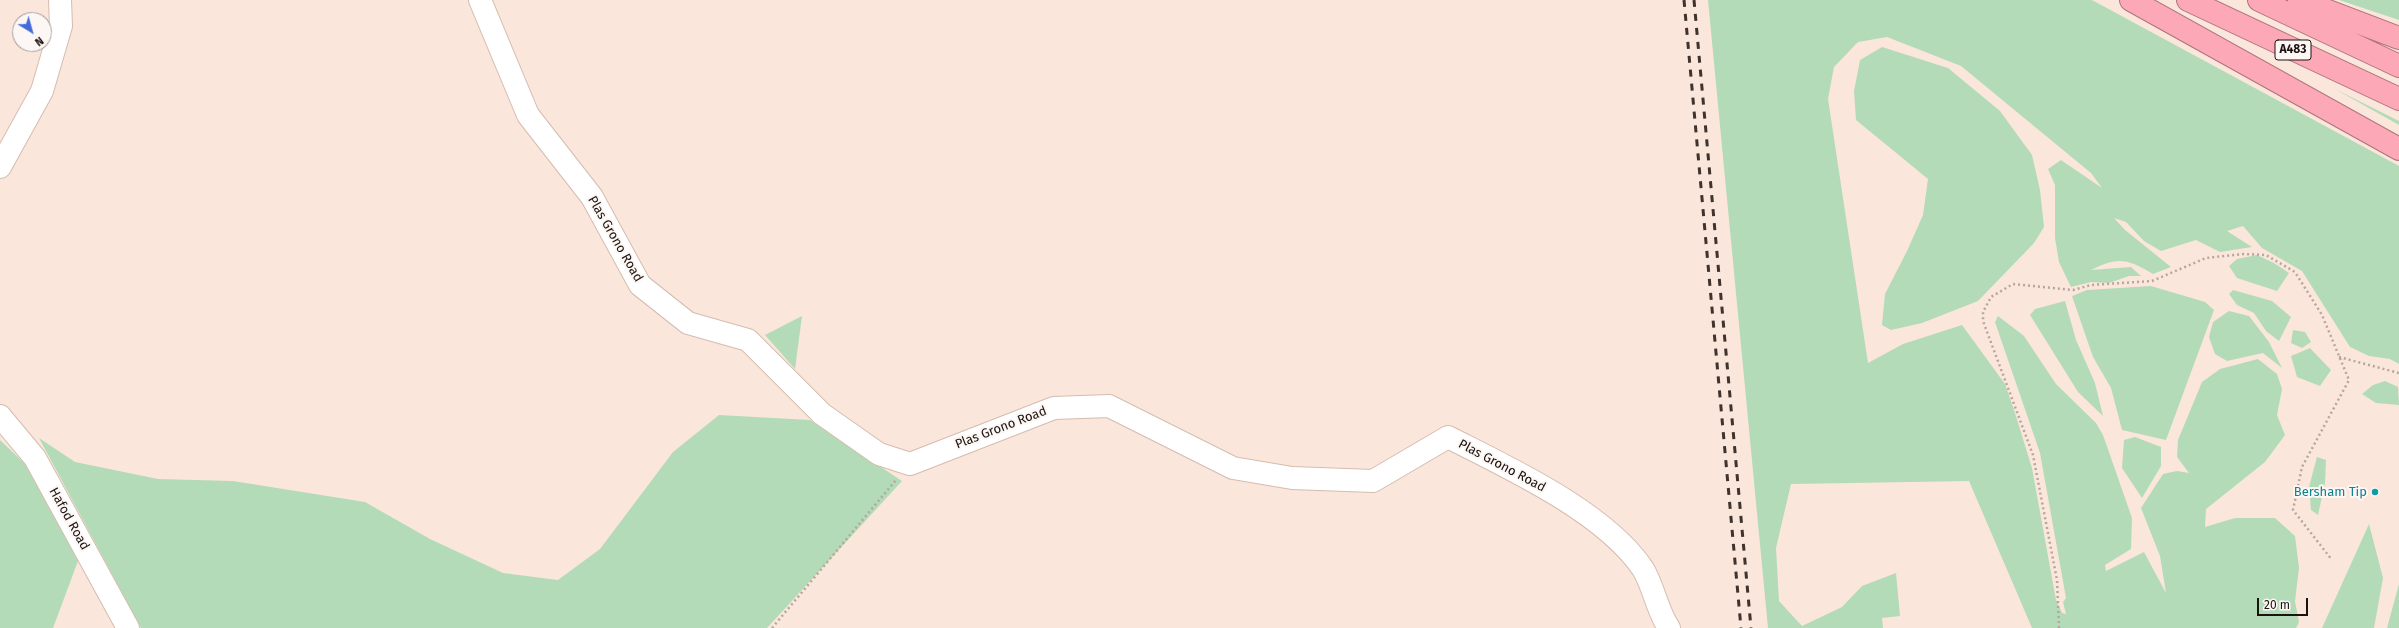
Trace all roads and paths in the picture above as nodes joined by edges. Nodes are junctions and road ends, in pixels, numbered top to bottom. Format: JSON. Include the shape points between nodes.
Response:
{"nodes":[{"id":1,"x":60,"y":0,"type":"edge"},
{"id":2,"x":480,"y":0,"type":"edge"},
{"id":3,"x":2131,"y":0,"type":"edge"},
{"id":4,"x":2188,"y":0,"type":"edge"},
{"id":5,"x":2259,"y":0,"type":"edge"},
{"id":6,"x":2299,"y":0,"type":"edge"},
{"id":7,"x":2399,"y":38,"type":"edge"},
{"id":8,"x":2399,"y":66,"type":"edge"},
{"id":9,"x":2399,"y":99,"type":"edge"},
{"id":10,"x":2399,"y":149,"type":"edge"},
{"id":11,"x":0,"y":167,"type":"edge"},
{"id":12,"x":2339,"y":356,"type":"junction"},
{"id":13,"x":2399,"y":374,"type":"edge"},
{"id":14,"x":0,"y":416,"type":"edge"},
{"id":15,"x":910,"y":464,"type":"junction"},
{"id":16,"x":2332,"y":560,"type":"dead end"},
{"id":17,"x":128,"y":628,"type":"edge"},
{"id":18,"x":772,"y":628,"type":"edge"},
{"id":19,"x":1669,"y":628,"type":"edge"},
{"id":20,"x":2059,"y":628,"type":"edge"}],
"edges":[{"from":1,"to":11,"type":"street","via":[[61,26],[42,92]]},
{"from":2,"to":15,"type":"street","name":"Plas Grono Road","via":[[528,114],[592,197],[640,285],[688,323],[748,340],[822,414],[879,454]]},
{"from":3,"to":10,"type":"highway"},
{"from":4,"to":9,"type":"highway","number":"A483"},
{"from":5,"to":8,"type":"highway","number":"A483"},
{"from":6,"to":7,"type":"highway"},
{"from":12,"to":13,"type":"path"},
{"from":12,"to":16,"type":"path","via":[[2349,380],[2302,467],[2293,510]]},
{"from":12,"to":20,"type":"path","via":[[2322,315],[2295,272],[2266,255],[2244,254],[2206,258],[2152,281],[2091,285],[2073,290],[2013,284],[1991,297],[1983,312],[1983,321],[2033,455],[2057,580]]},
{"from":14,"to":17,"type":"street","name":"Hafod Road","via":[[35,458]]},
{"from":15,"to":18,"type":"path"},
{"from":15,"to":19,"type":"street","name":"Plas Grono Road","via":[[1054,408],[1109,406],[1233,468],[1292,478],[1373,482],[1448,437],[1531,479],[1607,529],[1643,570]]}]}
